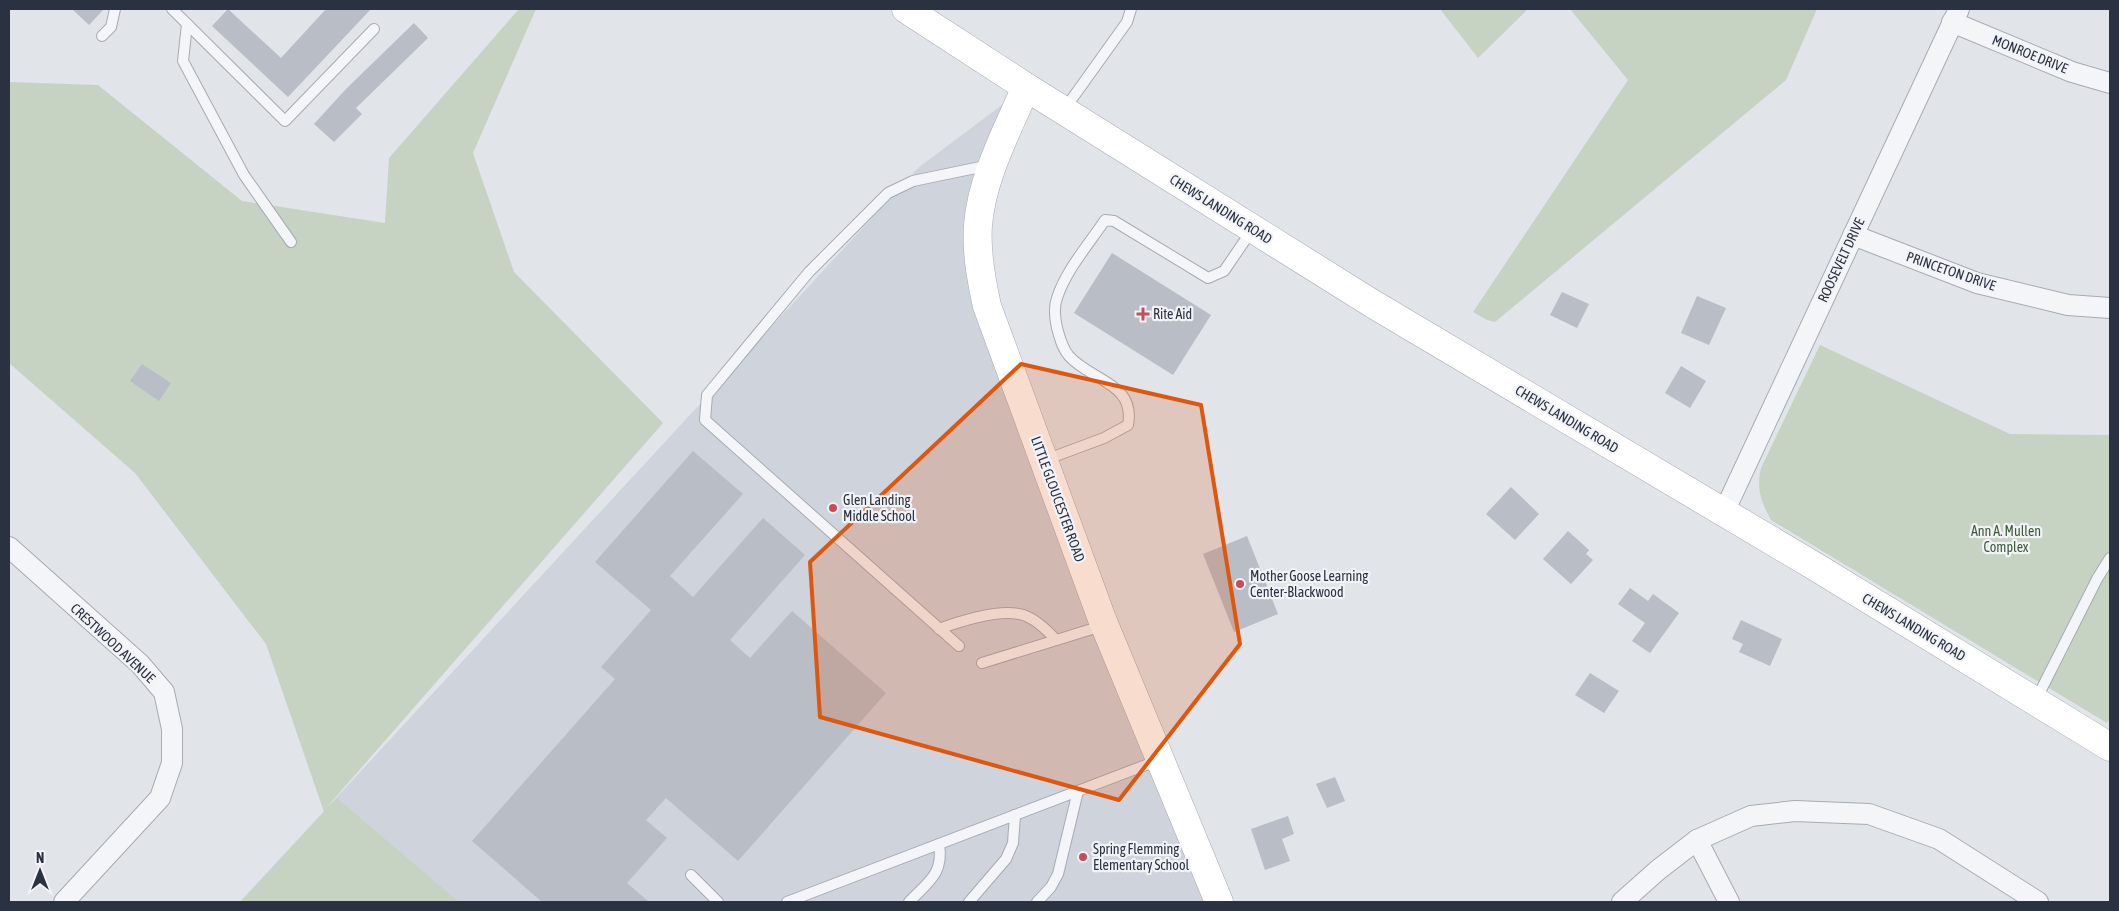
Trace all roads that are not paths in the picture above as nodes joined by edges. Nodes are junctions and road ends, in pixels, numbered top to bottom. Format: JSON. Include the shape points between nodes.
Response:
{"nodes":[{"id":1,"x":115,"y":9,"type":"edge"},
{"id":2,"x":172,"y":9,"type":"edge"},
{"id":3,"x":906,"y":9,"type":"edge"},
{"id":4,"x":1131,"y":9,"type":"edge"},
{"id":5,"x":1955,"y":15,"type":"edge"},
{"id":6,"x":187,"y":24,"type":"junction"},
{"id":7,"x":374,"y":29,"type":"dead end"},
{"id":8,"x":102,"y":36,"type":"dead end"},
{"id":9,"x":2110,"y":83,"type":"edge"},
{"id":10,"x":1026,"y":87,"type":"junction"},
{"id":11,"x":1064,"y":111,"type":"junction"},
{"id":12,"x":994,"y":164,"type":"junction"},
{"id":13,"x":1253,"y":229,"type":"junction"},
{"id":14,"x":1852,"y":235,"type":"junction"},
{"id":15,"x":291,"y":242,"type":"dead end"},
{"id":16,"x":2110,"y":308,"type":"edge"},
{"id":17,"x":1044,"y":461,"type":"junction"},
{"id":18,"x":1724,"y":512,"type":"junction"},
{"id":19,"x":9,"y":547,"type":"edge"},
{"id":20,"x":2110,"y":558,"type":"edge"},
{"id":21,"x":1105,"y":625,"type":"junction"},
{"id":22,"x":939,"y":629,"type":"junction"},
{"id":23,"x":1056,"y":640,"type":"junction"},
{"id":24,"x":959,"y":646,"type":"dead end"},
{"id":25,"x":982,"y":664,"type":"dead end"},
{"id":26,"x":2036,"y":701,"type":"junction"},
{"id":27,"x":2110,"y":747,"type":"edge"},
{"id":28,"x":1160,"y":760,"type":"junction"},
{"id":29,"x":1078,"y":791,"type":"junction"},
{"id":30,"x":1016,"y":815,"type":"junction"},
{"id":31,"x":1697,"y":840,"type":"junction"},
{"id":32,"x":939,"y":844,"type":"junction"},
{"id":33,"x":691,"y":875,"type":"dead end"},
{"id":34,"x":64,"y":902,"type":"edge"},
{"id":35,"x":718,"y":902,"type":"edge"},
{"id":36,"x":787,"y":902,"type":"edge"},
{"id":37,"x":909,"y":902,"type":"edge"},
{"id":38,"x":969,"y":902,"type":"edge"},
{"id":39,"x":1037,"y":902,"type":"edge"},
{"id":40,"x":1219,"y":902,"type":"edge"},
{"id":41,"x":1622,"y":902,"type":"edge"},
{"id":42,"x":1729,"y":902,"type":"edge"},
{"id":43,"x":2038,"y":902,"type":"edge"}],
"edges":[{"from":1,"to":8,"type":"lane","via":[[111,27]]},
{"from":2,"to":6,"type":"lane"},
{"from":3,"to":10,"type":"main road","name":"CHEWS LANDING ROAD"},
{"from":4,"to":11,"type":"lane","via":[[1127,22]]},
{"from":5,"to":9,"type":"street","name":"MONROE DRIVE","via":[[2072,72]]},
{"from":5,"to":14,"type":"street","name":"ROOSEVELT DRIVE"},
{"from":6,"to":7,"type":"lane","via":[[285,121]]},
{"from":6,"to":15,"type":"lane","via":[[183,61],[244,175]]},
{"from":10,"to":11,"type":"main road","name":"CHEWS LANDING ROAD"},
{"from":10,"to":12,"type":"main road","name":"LITTLE GLOUCESTER ROAD"},
{"from":11,"to":13,"type":"main road","name":"CHEWS LANDING ROAD"},
{"from":12,"to":17,"type":"main road","name":"LITTLE GLOUCESTER ROAD","via":[[986,182],[978,225],[979,274],[987,306]]},
{"from":12,"to":22,"type":"lane","via":[[913,181],[888,193],[809,272],[707,395],[705,420]]},
{"from":13,"to":17,"type":"lane","via":[[1224,271],[1208,278],[1114,221],[1105,220],[1062,284],[1056,300],[1056,322],[1061,343],[1069,356],[1123,394],[1130,411],[1128,425]]},
{"from":13,"to":18,"type":"main road","name":"CHEWS LANDING ROAD","via":[[1381,309]]},
{"from":14,"to":16,"type":"street","name":"PRINCETON DRIVE","via":[[1977,283],[2068,305]]},
{"from":14,"to":18,"type":"street","name":"ROOSEVELT DRIVE"},
{"from":17,"to":21,"type":"main road","name":"LITTLE GLOUCESTER ROAD"},
{"from":18,"to":26,"type":"main road","name":"CHEWS LANDING ROAD"},
{"from":19,"to":34,"type":"street","name":"CRESTWOOD AVENUE","via":[[140,664],[164,692],[172,729],[172,763],[160,798]]},
{"from":20,"to":26,"type":"lane"},
{"from":21,"to":23,"type":"lane"},
{"from":21,"to":28,"type":"main road","name":"LITTLE GLOUCESTER ROAD"},
{"from":22,"to":23,"type":"lane","via":[[972,619],[1010,613],[1035,620]]},
{"from":22,"to":24,"type":"lane"},
{"from":23,"to":25,"type":"lane"},
{"from":26,"to":27,"type":"main road","name":"CHEWS LANDING ROAD"},
{"from":28,"to":29,"type":"lane"},
{"from":28,"to":40,"type":"main road","name":"LITTLE GLOUCESTER ROAD"},
{"from":29,"to":30,"type":"lane"},
{"from":29,"to":39,"type":"lane","via":[[1058,874]]},
{"from":30,"to":32,"type":"lane"},
{"from":30,"to":38,"type":"lane","via":[[1013,843],[1006,859]]},
{"from":31,"to":41,"type":"street"},
{"from":31,"to":42,"type":"street"},
{"from":31,"to":43,"type":"street","via":[[1751,816],[1795,811],[1869,814],[1939,839]]},
{"from":32,"to":36,"type":"lane"},
{"from":32,"to":37,"type":"lane","via":[[939,870]]},
{"from":33,"to":35,"type":"lane"}]}
